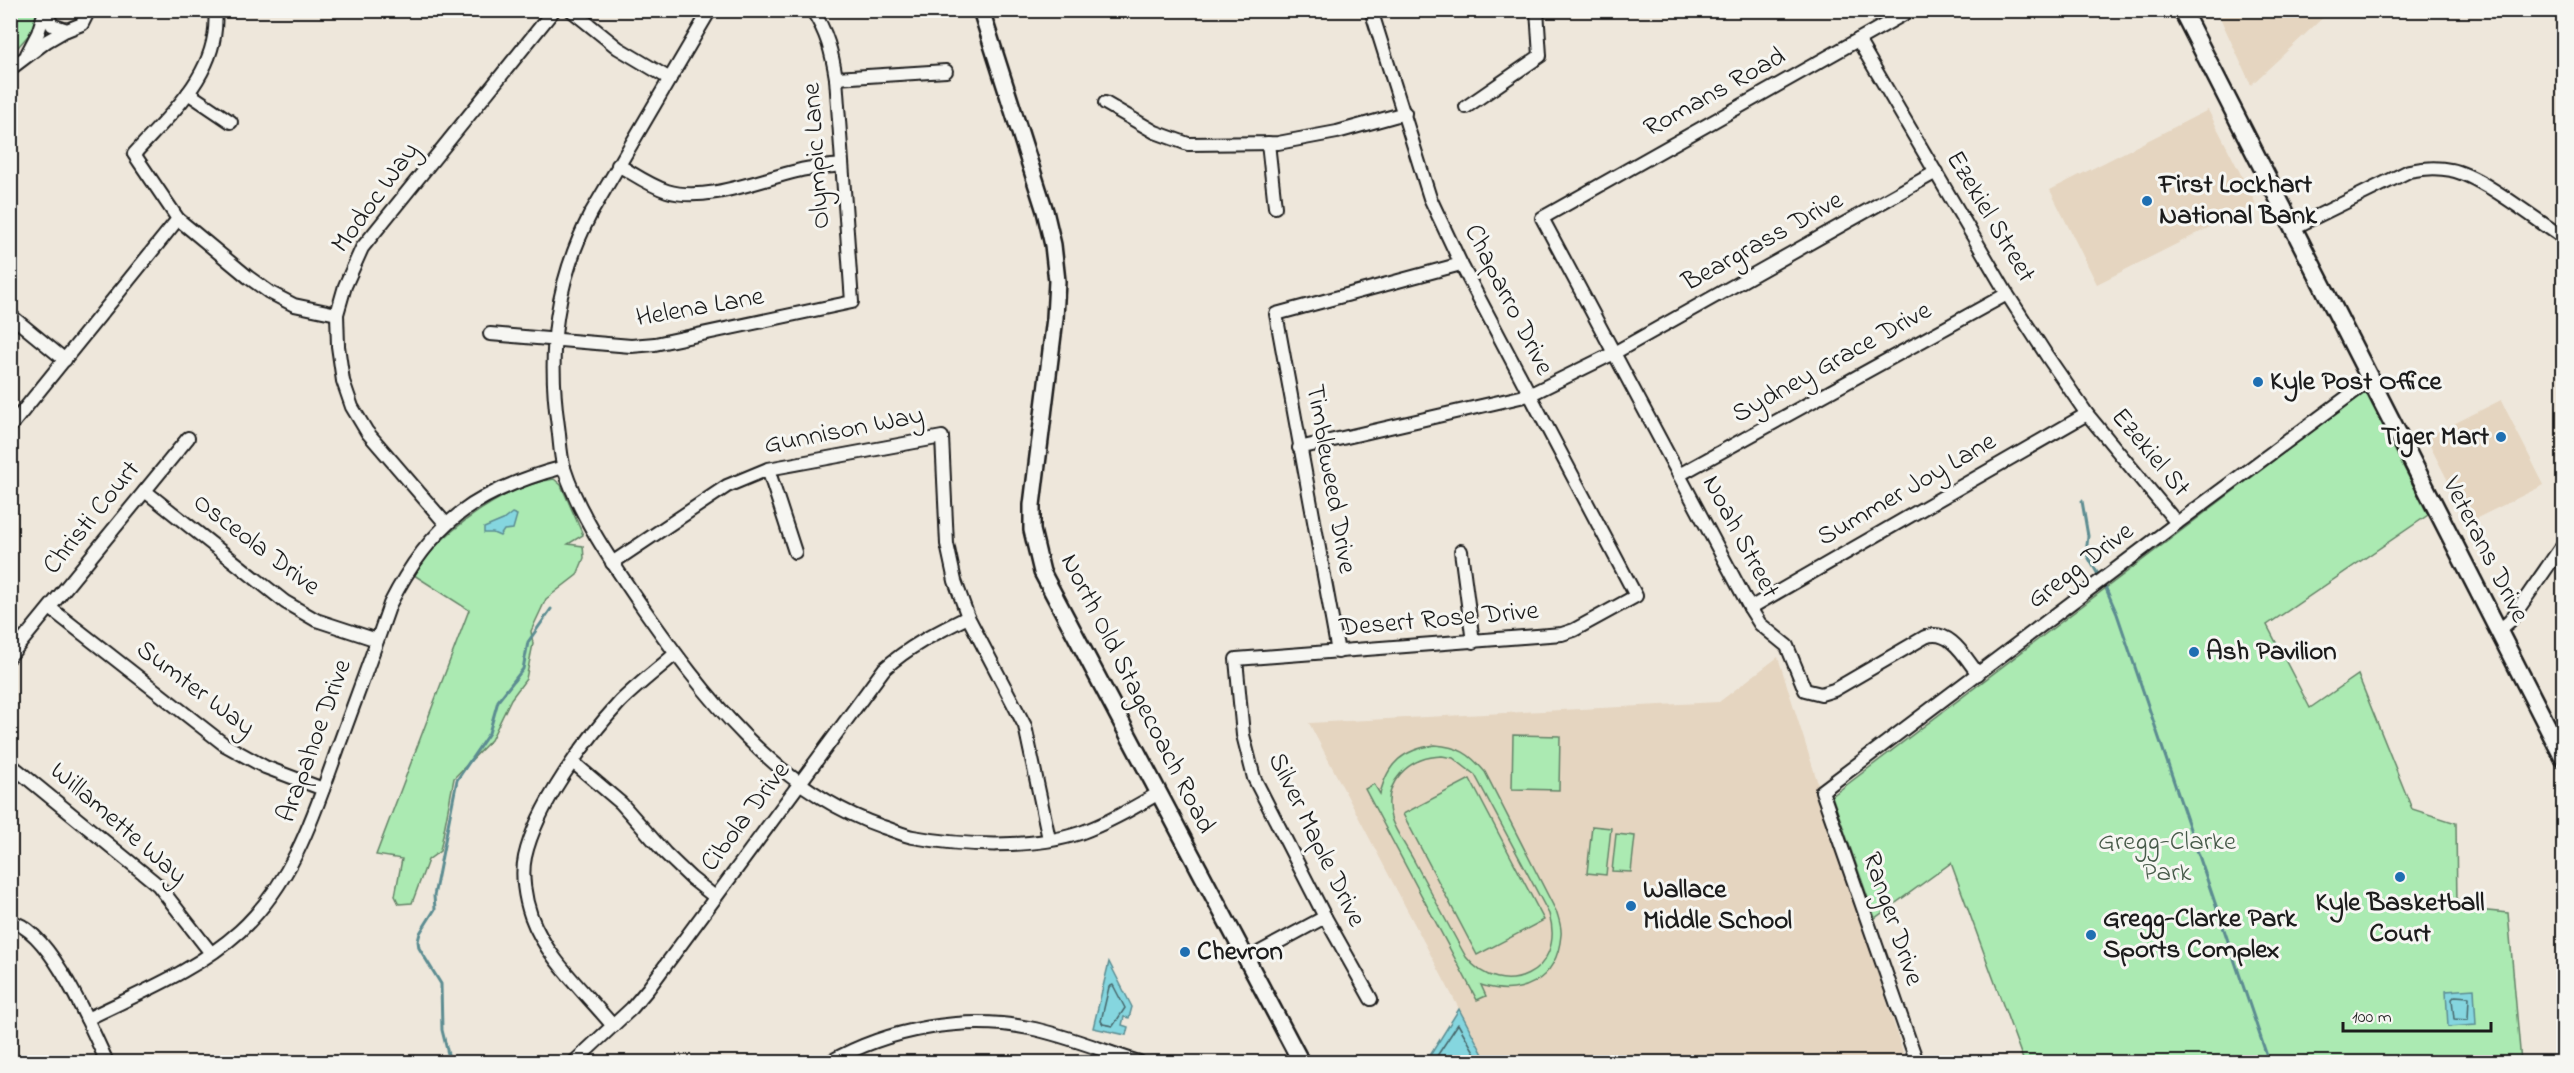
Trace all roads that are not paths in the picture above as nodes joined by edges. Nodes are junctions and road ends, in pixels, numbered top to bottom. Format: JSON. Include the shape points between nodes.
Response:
{"nodes":[{"id":1,"x":215,"y":10,"type":"edge"},
{"id":2,"x":554,"y":10,"type":"edge"},
{"id":3,"x":571,"y":10,"type":"edge"},
{"id":4,"x":710,"y":10,"type":"edge"},
{"id":5,"x":812,"y":10,"type":"edge"},
{"id":6,"x":981,"y":10,"type":"edge"},
{"id":7,"x":1371,"y":10,"type":"edge"},
{"id":8,"x":1537,"y":10,"type":"edge"},
{"id":9,"x":1911,"y":10,"type":"edge"},
{"id":10,"x":2182,"y":10,"type":"edge"},
{"id":11,"x":45,"y":11,"type":"edge"},
{"id":12,"x":90,"y":12,"type":"edge"},
{"id":13,"x":66,"y":30,"type":"junction"},
{"id":14,"x":1858,"y":40,"type":"junction"},
{"id":15,"x":27,"y":55,"type":"junction"},
{"id":16,"x":10,"y":69,"type":"edge"},
{"id":17,"x":946,"y":71,"type":"dead end"},
{"id":18,"x":836,"y":78,"type":"junction"},
{"id":19,"x":670,"y":79,"type":"junction"},
{"id":20,"x":188,"y":93,"type":"junction"},
{"id":21,"x":1105,"y":103,"type":"dead end"},
{"id":22,"x":1466,"y":107,"type":"dead end"},
{"id":23,"x":1405,"y":113,"type":"junction"},
{"id":24,"x":231,"y":122,"type":"dead end"},
{"id":25,"x":1268,"y":143,"type":"junction"},
{"id":26,"x":618,"y":165,"type":"junction"},
{"id":27,"x":842,"y":165,"type":"junction"},
{"id":28,"x":1936,"y":172,"type":"junction"},
{"id":29,"x":1275,"y":207,"type":"dead end"},
{"id":30,"x":1542,"y":218,"type":"joint"},
{"id":31,"x":178,"y":219,"type":"junction"},
{"id":32,"x":2295,"y":227,"type":"junction"},
{"id":33,"x":2564,"y":238,"type":"edge"},
{"id":34,"x":1461,"y":264,"type":"junction"},
{"id":35,"x":2007,"y":294,"type":"junction"},
{"id":36,"x":852,"y":302,"type":"joint"},
{"id":37,"x":337,"y":314,"type":"junction"},
{"id":38,"x":10,"y":315,"type":"edge"},
{"id":39,"x":490,"y":334,"type":"dead end"},
{"id":40,"x":555,"y":339,"type":"junction"},
{"id":41,"x":1614,"y":353,"type":"junction"},
{"id":42,"x":65,"y":360,"type":"junction"},
{"id":43,"x":2370,"y":380,"type":"junction"},
{"id":44,"x":1529,"y":394,"type":"junction"},
{"id":45,"x":2087,"y":414,"type":"junction"},
{"id":46,"x":10,"y":427,"type":"edge"},
{"id":47,"x":189,"y":438,"type":"dead end"},
{"id":48,"x":1299,"y":448,"type":"junction"},
{"id":49,"x":564,"y":467,"type":"junction"},
{"id":50,"x":768,"y":469,"type":"junction"},
{"id":51,"x":1679,"y":475,"type":"junction"},
{"id":52,"x":146,"y":491,"type":"junction"},
{"id":53,"x":2177,"y":523,"type":"junction"},
{"id":54,"x":446,"y":524,"type":"junction"},
{"id":55,"x":2564,"y":543,"type":"edge"},
{"id":56,"x":1461,"y":550,"type":"dead end"},
{"id":57,"x":795,"y":552,"type":"dead end"},
{"id":58,"x":612,"y":563,"type":"junction"},
{"id":59,"x":1636,"y":596,"type":"joint"},
{"id":60,"x":50,"y":608,"type":"junction"},
{"id":61,"x":1750,"y":608,"type":"junction"},
{"id":62,"x":968,"y":617,"type":"junction"},
{"id":63,"x":2498,"y":631,"type":"junction"},
{"id":64,"x":378,"y":640,"type":"junction"},
{"id":65,"x":1473,"y":642,"type":"junction"},
{"id":66,"x":1338,"y":652,"type":"junction"},
{"id":67,"x":675,"y":654,"type":"junction"},
{"id":68,"x":10,"y":656,"type":"edge"},
{"id":69,"x":1236,"y":659,"type":"joint"},
{"id":70,"x":1978,"y":674,"type":"junction"},
{"id":71,"x":2564,"y":759,"type":"edge"},
{"id":72,"x":574,"y":763,"type":"junction"},
{"id":73,"x":10,"y":764,"type":"edge"},
{"id":74,"x":800,"y":785,"type":"junction"},
{"id":75,"x":323,"y":789,"type":"junction"},
{"id":76,"x":1822,"y":791,"type":"joint"},
{"id":77,"x":1159,"y":793,"type":"junction"},
{"id":78,"x":1049,"y":839,"type":"junction"},
{"id":79,"x":715,"y":897,"type":"junction"},
{"id":80,"x":1325,"y":917,"type":"junction"},
{"id":81,"x":10,"y":921,"type":"edge"},
{"id":82,"x":211,"y":953,"type":"junction"},
{"id":83,"x":1247,"y":959,"type":"junction"},
{"id":84,"x":1371,"y":999,"type":"dead end"},
{"id":85,"x":87,"y":1019,"type":"junction"},
{"id":86,"x":613,"y":1026,"type":"junction"},
{"id":87,"x":107,"y":1062,"type":"edge"},
{"id":88,"x":574,"y":1062,"type":"edge"},
{"id":89,"x":830,"y":1062,"type":"edge"},
{"id":90,"x":1139,"y":1062,"type":"edge"},
{"id":91,"x":1301,"y":1062,"type":"edge"},
{"id":92,"x":1917,"y":1062,"type":"edge"}],
"edges":[{"from":1,"to":20,"type":"street","via":[[215,38],[210,54]]},
{"from":2,"to":37,"type":"street","name":"Modoc Way","via":[[362,248]]},
{"from":3,"to":19,"type":"street","via":[[618,48]]},
{"from":4,"to":19,"type":"street"},
{"from":5,"to":18,"type":"street","name":"Olympic Lane","via":[[830,46]]},
{"from":6,"to":77,"type":"street","name":"North Old Stagecoach Road","via":[[1045,211],[1057,281],[1032,505],[1036,550],[1048,587]]},
{"from":7,"to":23,"type":"street","name":"Chaparro Drive"},
{"from":8,"to":22,"type":"street","via":[[1540,56]]},
{"from":9,"to":14,"type":"street","name":"Romans Road"},
{"from":10,"to":32,"type":"main road","name":"Veterans Drive"},
{"from":11,"to":13,"type":"street","via":[[52,25]]},
{"from":11,"to":15,"type":"street"},
{"from":12,"to":13,"type":"street","via":[[78,27]]},
{"from":13,"to":15,"type":"street"},
{"from":14,"to":28,"type":"street","name":"Ezekiel Street"},
{"from":14,"to":30,"type":"street","name":"Romans Road"},
{"from":15,"to":16,"type":"street"},
{"from":17,"to":18,"type":"street"},
{"from":18,"to":27,"type":"street","name":"Olympic Lane"},
{"from":19,"to":26,"type":"street"},
{"from":20,"to":24,"type":"street"},
{"from":20,"to":31,"type":"street","via":[[134,154]]},
{"from":21,"to":25,"type":"street","via":[[1155,132],[1188,144]]},
{"from":23,"to":25,"type":"street","via":[[1337,132]]},
{"from":23,"to":34,"type":"street","name":"Chaparro Drive","via":[[1430,198]]},
{"from":25,"to":29,"type":"street"},
{"from":26,"to":27,"type":"street","via":[[668,191],[691,194],[800,170]]},
{"from":26,"to":40,"type":"street","via":[[576,240],[556,312]]},
{"from":27,"to":36,"type":"street","name":"Olympic Lane"},
{"from":28,"to":35,"type":"street","name":"Ezekiel Street"},
{"from":28,"to":41,"type":"street","name":"Beargrass Drive"},
{"from":30,"to":41,"type":"street","name":"Noah Street"},
{"from":31,"to":37,"type":"street","via":[[269,292],[294,305]]},
{"from":31,"to":42,"type":"street"},
{"from":32,"to":33,"type":"street","via":[[2409,171],[2423,168],[2452,170],[2479,181]]},
{"from":32,"to":43,"type":"main road","name":"Veterans Drive"},
{"from":34,"to":44,"type":"street","name":"Chaparro Drive"},
{"from":34,"to":48,"type":"street","name":"Timbleweed Drive","via":[[1276,314]]},
{"from":35,"to":45,"type":"street","name":"Ezekiel Street"},
{"from":35,"to":51,"type":"street","name":"Sydney Grace Drive"},
{"from":36,"to":40,"type":"street","name":"Helena Lane","via":[[655,344],[631,346]]},
{"from":37,"to":54,"type":"street","name":"Modoc Way","via":[[343,381],[352,407],[367,432]]},
{"from":38,"to":42,"type":"street"},
{"from":39,"to":40,"type":"street","name":"Helena Lane"},
{"from":40,"to":49,"type":"street","via":[[553,389]]},
{"from":41,"to":44,"type":"street","name":"Beargrass Drive"},
{"from":41,"to":51,"type":"street","name":"Noah Street"},
{"from":42,"to":46,"type":"street"},
{"from":43,"to":53,"type":"street","name":"Gregg Drive"},
{"from":43,"to":63,"type":"main road","name":"Veterans Drive"},
{"from":44,"to":48,"type":"street"},
{"from":44,"to":59,"type":"street","name":"Chaparro Drive"},
{"from":45,"to":53,"type":"street","name":"Ezekiel St"},
{"from":45,"to":61,"type":"street","name":"Summer Joy Lane"},
{"from":47,"to":52,"type":"street","name":"Christi Court"},
{"from":48,"to":66,"type":"street","name":"Timbleweed Drive"},
{"from":49,"to":54,"type":"street","name":"Arapahoe Drive","via":[[497,489]]},
{"from":49,"to":58,"type":"street"},
{"from":50,"to":57,"type":"street"},
{"from":50,"to":58,"type":"street","name":"Gunnison Way","via":[[727,486]]},
{"from":50,"to":62,"type":"street","name":"Gunnison Way","via":[[942,436],[947,544]]},
{"from":51,"to":61,"type":"street","name":"Noah Street"},
{"from":52,"to":60,"type":"street","name":"Christi Court"},
{"from":52,"to":64,"type":"street","name":"Osceola Drive","via":[[285,602],[316,620]]},
{"from":53,"to":70,"type":"street","name":"Gregg Drive"},
{"from":54,"to":64,"type":"street","name":"Arapahoe Drive","via":[[405,574]]},
{"from":55,"to":63,"type":"street","via":[[2510,621]]},
{"from":56,"to":65,"type":"street"},
{"from":58,"to":67,"type":"street"},
{"from":59,"to":65,"type":"street","name":"Desert Rose Drive","via":[[1563,634]]},
{"from":60,"to":68,"type":"street","name":"Christi Court"},
{"from":60,"to":75,"type":"street","name":"Sumter Way","via":[[225,745],[265,767]]},
{"from":61,"to":70,"type":"street","name":"Noah Street","via":[[1760,624],[1787,646],[1802,685],[1809,692],[1834,690],[1936,634],[1948,638]]},
{"from":62,"to":74,"type":"street","name":"Cibola Drive","via":[[900,653],[884,669]]},
{"from":62,"to":78,"type":"street","name":"Gunnison Way","via":[[1025,726]]},
{"from":63,"to":71,"type":"main road","name":"Veterans Drive"},
{"from":64,"to":75,"type":"street","name":"Arapahoe Drive"},
{"from":65,"to":66,"type":"street","name":"Desert Rose Drive"},
{"from":66,"to":69,"type":"street","name":"Desert Rose Drive"},
{"from":67,"to":72,"type":"street","via":[[621,701]]},
{"from":67,"to":74,"type":"street","via":[[734,726]]},
{"from":69,"to":80,"type":"street","name":"Silver Maple Drive","via":[[1243,735],[1254,778]]},
{"from":70,"to":76,"type":"street","name":"Gregg Drive"},
{"from":72,"to":79,"type":"street","via":[[621,803],[665,853]]},
{"from":72,"to":86,"type":"street","via":[[535,826],[524,859],[524,887],[531,916],[542,938]]},
{"from":73,"to":82,"type":"street","name":"Willamette Way","via":[[158,885]]},
{"from":74,"to":78,"type":"street","via":[[852,816],[912,837],[1001,845]]},
{"from":74,"to":79,"type":"street","name":"Cibola Drive"},
{"from":75,"to":82,"type":"street","name":"Arapahoe Drive","via":[[295,859],[269,899],[240,931]]},
{"from":76,"to":92,"type":"street","name":"Ranger Drive"},
{"from":77,"to":78,"type":"street","via":[[1077,834]]},
{"from":77,"to":83,"type":"street","name":"North Old Stagecoach Road"},
{"from":79,"to":86,"type":"street","name":"Cibola Drive","via":[[648,989]]},
{"from":80,"to":83,"type":"street"},
{"from":80,"to":84,"type":"street","name":"Silver Maple Drive"},
{"from":81,"to":85,"type":"street","via":[[28,928],[49,952]]},
{"from":82,"to":85,"type":"street","name":"Arapahoe Drive","via":[[173,977]]},
{"from":83,"to":91,"type":"street","name":"North Old Stagecoach Road"},
{"from":85,"to":87,"type":"street"},
{"from":86,"to":88,"type":"street","name":"Cibola Drive"},
{"from":89,"to":90,"type":"street","via":[[886,1038],[942,1026],[986,1023],[1030,1028]]}]}
